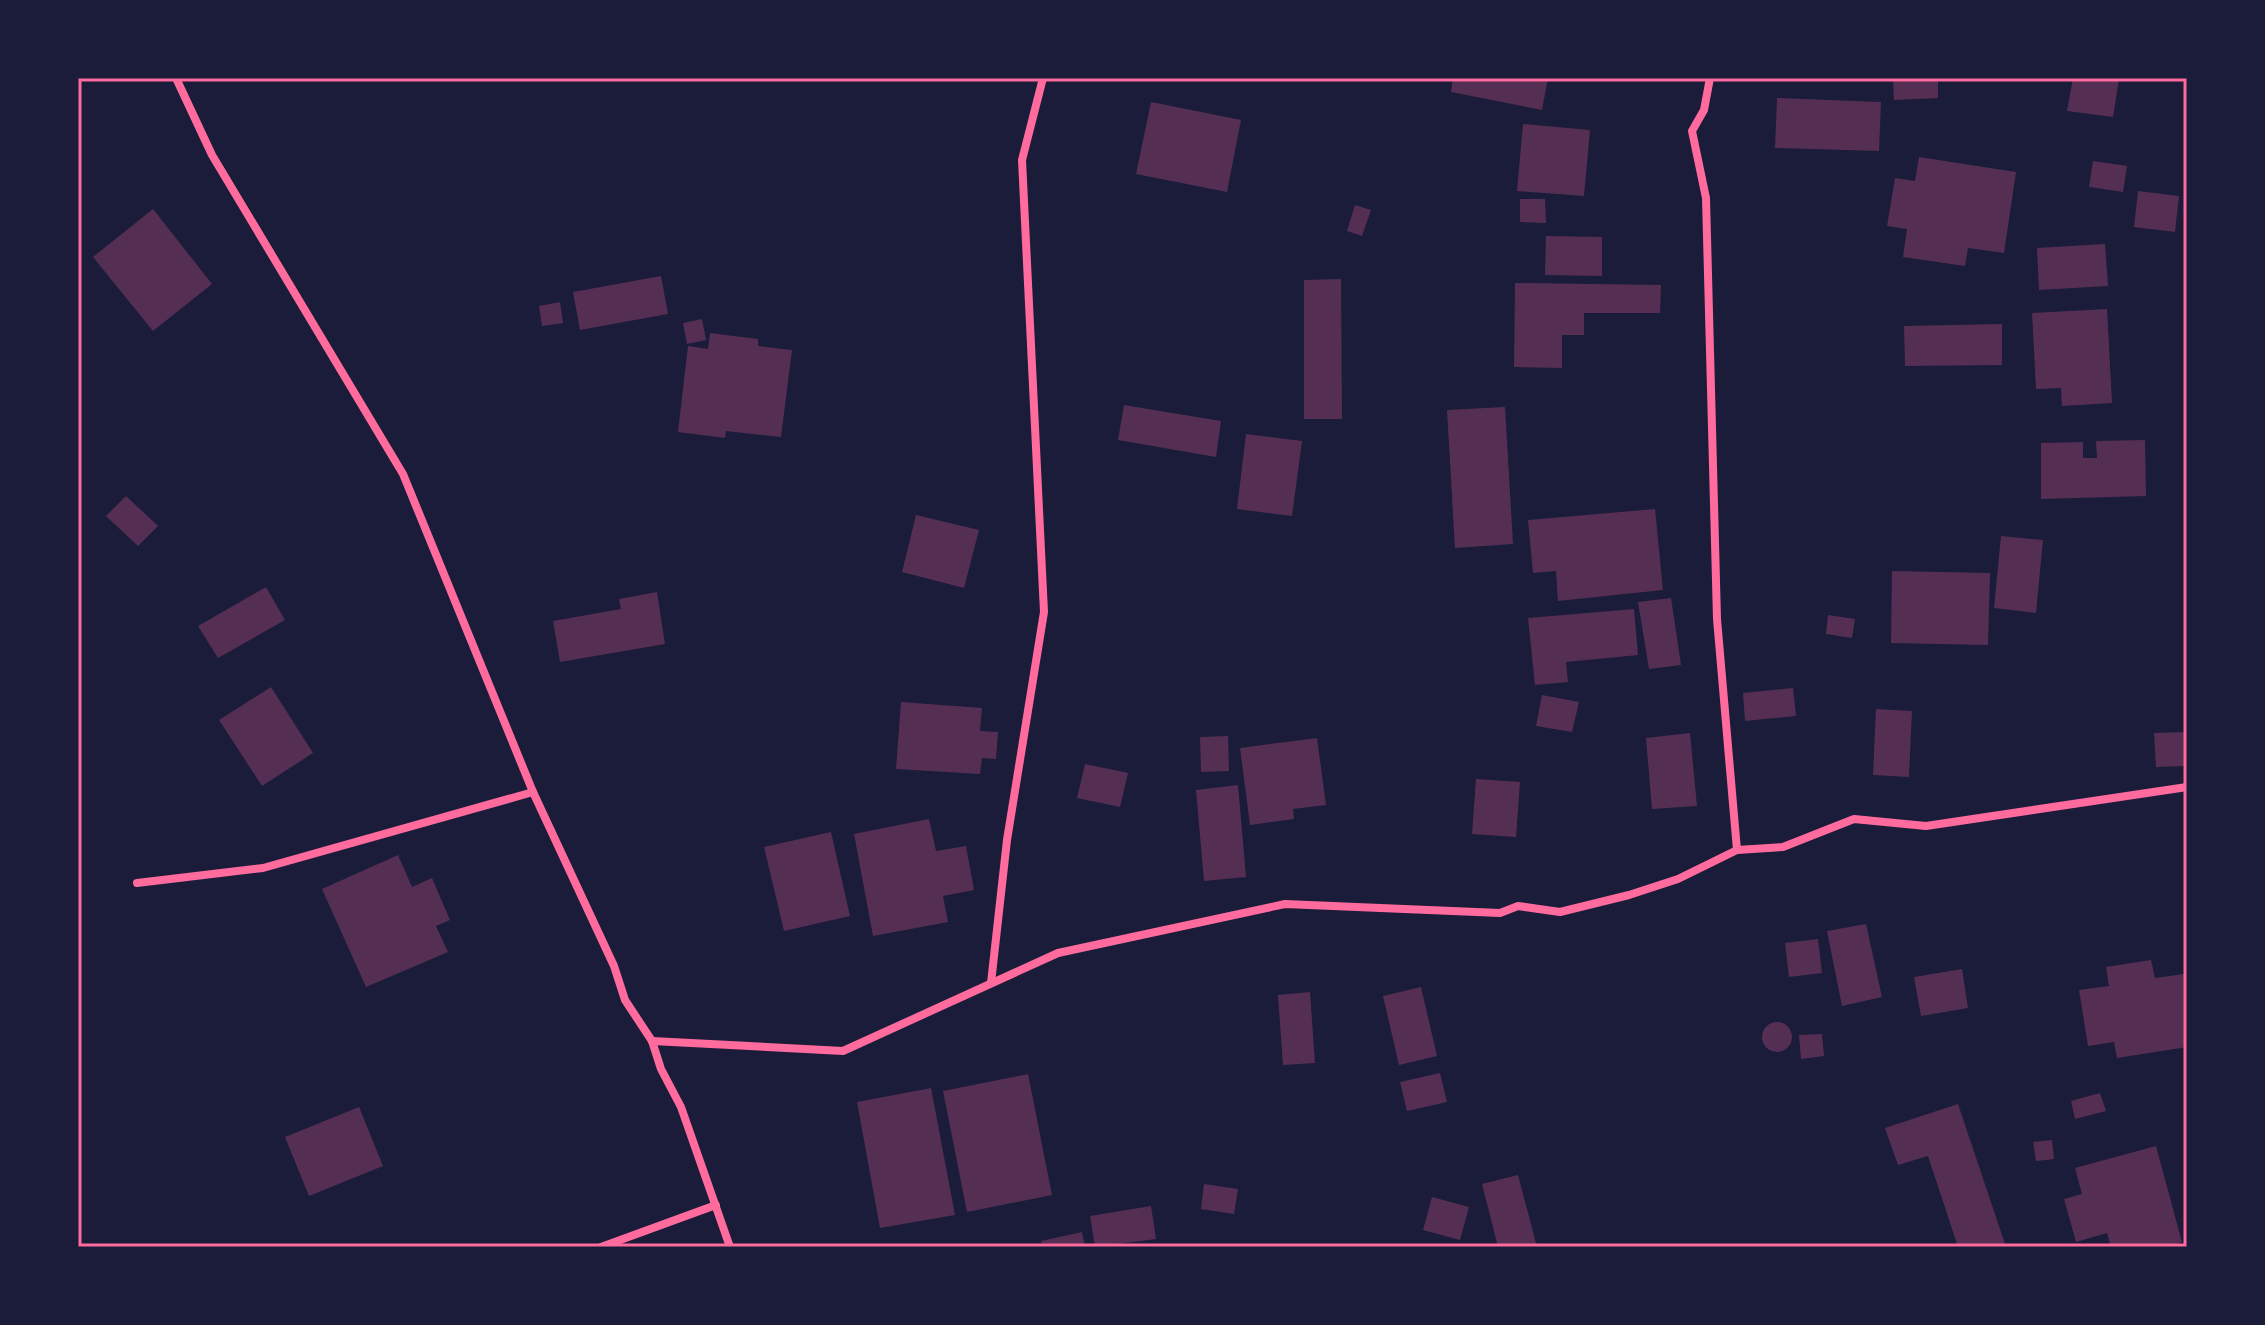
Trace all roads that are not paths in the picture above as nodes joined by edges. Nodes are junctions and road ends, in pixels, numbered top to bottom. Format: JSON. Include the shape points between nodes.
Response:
{"nodes":[{"id":1,"x":176,"y":78,"type":"edge"},
{"id":2,"x":1043,"y":78,"type":"edge"},
{"id":3,"x":1710,"y":78,"type":"edge"},
{"id":4,"x":2187,"y":787,"type":"edge"},
{"id":5,"x":533,"y":792,"type":"junction"},
{"id":6,"x":1737,"y":850,"type":"junction"},
{"id":7,"x":137,"y":883,"type":"dead end"},
{"id":8,"x":991,"y":983,"type":"junction"},
{"id":9,"x":652,"y":1041,"type":"junction"},
{"id":10,"x":716,"y":1205,"type":"junction"},
{"id":11,"x":601,"y":1247,"type":"edge"},
{"id":12,"x":730,"y":1247,"type":"edge"}],
"edges":[{"from":1,"to":5,"type":"street","via":[[212,155],[403,474]]},
{"from":2,"to":8,"type":"street","via":[[1022,160],[1044,612],[1007,840]]},
{"from":3,"to":6,"type":"street","via":[[1704,110],[1692,131],[1706,198],[1717,619]]},
{"from":4,"to":6,"type":"street","via":[[1926,826],[1854,819],[1783,847]]},
{"from":5,"to":7,"type":"street","via":[[263,868]]},
{"from":5,"to":9,"type":"street","via":[[625,1000]]},
{"from":6,"to":8,"type":"street","via":[[1678,879],[1560,912],[1518,906],[1500,913],[1285,904],[1058,953]]},
{"from":8,"to":9,"type":"street","via":[[843,1051]]},
{"from":9,"to":10,"type":"street"},
{"from":10,"to":11,"type":"street"},
{"from":10,"to":12,"type":"street"}]}
